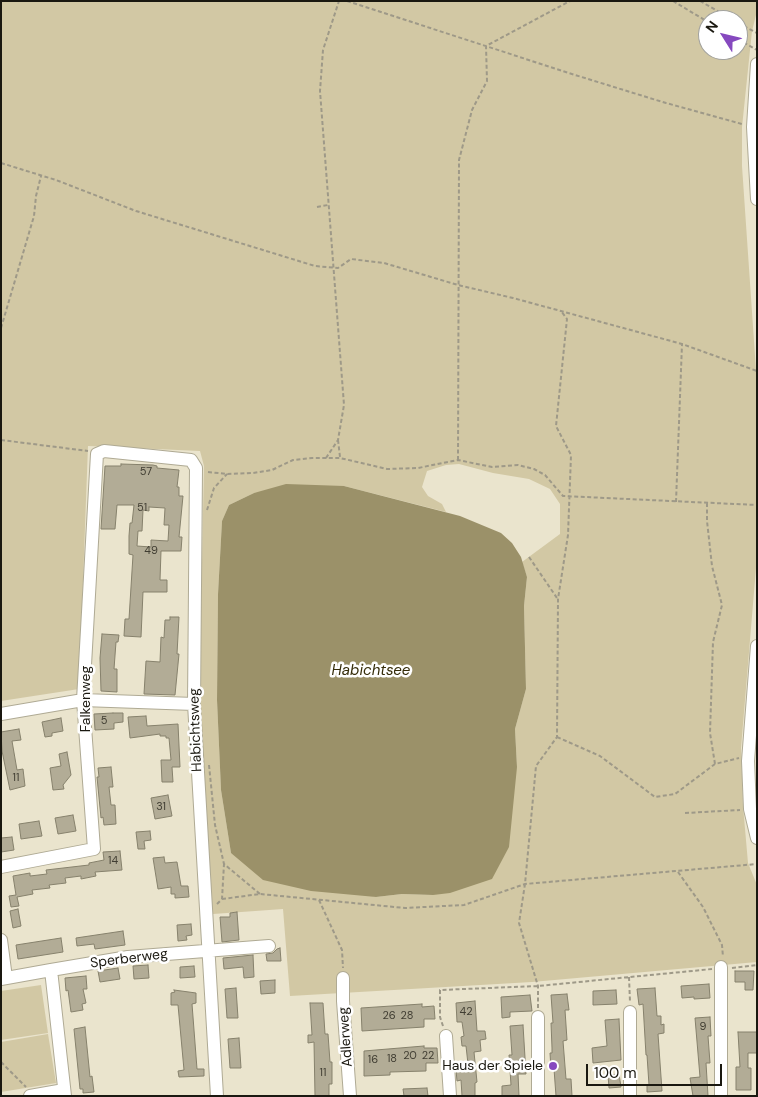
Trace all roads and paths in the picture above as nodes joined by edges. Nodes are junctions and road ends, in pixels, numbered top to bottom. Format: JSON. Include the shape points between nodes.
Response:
{"nodes":[{"id":1,"x":339,"y":1,"type":"edge"},
{"id":2,"x":347,"y":1,"type":"edge"},
{"id":3,"x":570,"y":1,"type":"edge"},
{"id":4,"x":673,"y":1,"type":"edge"},
{"id":5,"x":700,"y":1,"type":"edge"},
{"id":6,"x":716,"y":10,"type":"edge"},
{"id":7,"x":698,"y":16,"type":"edge"},
{"id":8,"x":486,"y":46,"type":"junction"},
{"id":9,"x":757,"y":64,"type":"edge"},
{"id":10,"x":753,"y":127,"type":"junction"},
{"id":11,"x":1,"y":163,"type":"edge"},
{"id":12,"x":41,"y":176,"type":"junction"},
{"id":13,"x":757,"y":199,"type":"edge"},
{"id":14,"x":328,"y":205,"type":"junction"},
{"id":15,"x":317,"y":207,"type":"dead end"},
{"id":16,"x":332,"y":267,"type":"junction"},
{"id":17,"x":458,"y":285,"type":"junction"},
{"id":18,"x":561,"y":310,"type":"junction"},
{"id":19,"x":1,"y":328,"type":"edge"},
{"id":20,"x":682,"y":344,"type":"junction"},
{"id":21,"x":757,"y":372,"type":"edge"},
{"id":22,"x":1,"y":440,"type":"edge"},
{"id":23,"x":338,"y":440,"type":"junction"},
{"id":24,"x":98,"y":454,"type":"junction"},
{"id":25,"x":326,"y":458,"type":"junction"},
{"id":26,"x":340,"y":458,"type":"junction"},
{"id":27,"x":458,"y":460,"type":"junction"},
{"id":28,"x":196,"y":468,"type":"junction"},
{"id":29,"x":226,"y":474,"type":"junction"},
{"id":30,"x":568,"y":495,"type":"junction"},
{"id":31,"x":676,"y":502,"type":"junction"},
{"id":32,"x":707,"y":503,"type":"junction"},
{"id":33,"x":757,"y":505,"type":"edge"},
{"id":34,"x":207,"y":512,"type":"dead end"},
{"id":35,"x":529,"y":557,"type":"dead end"},
{"id":36,"x":558,"y":599,"type":"junction"},
{"id":37,"x":757,"y":646,"type":"edge"},
{"id":38,"x":83,"y":700,"type":"junction"},
{"id":39,"x":194,"y":704,"type":"junction"},
{"id":40,"x":1,"y":714,"type":"edge"},
{"id":41,"x":557,"y":737,"type":"junction"},
{"id":42,"x":208,"y":756,"type":"dead end"},
{"id":43,"x":748,"y":756,"type":"junction"},
{"id":44,"x":715,"y":764,"type":"junction"},
{"id":45,"x":754,"y":808,"type":"edge"},
{"id":46,"x":685,"y":813,"type":"dead end"},
{"id":47,"x":757,"y":838,"type":"edge"},
{"id":48,"x":224,"y":864,"type":"junction"},
{"id":49,"x":757,"y":864,"type":"edge"},
{"id":50,"x":1,"y":867,"type":"edge"},
{"id":51,"x":678,"y":872,"type":"junction"},
{"id":52,"x":525,"y":884,"type":"junction"},
{"id":53,"x":260,"y":894,"type":"junction"},
{"id":54,"x":319,"y":900,"type":"junction"},
{"id":55,"x":1,"y":940,"type":"edge"},
{"id":56,"x":269,"y":946,"type":"dead end"},
{"id":57,"x":208,"y":951,"type":"junction"},
{"id":58,"x":757,"y":965,"type":"edge"},
{"id":59,"x":721,"y":968,"type":"junction"},
{"id":60,"x":51,"y":970,"type":"junction"},
{"id":61,"x":629,"y":977,"type":"junction"},
{"id":62,"x":343,"y":978,"type":"joint"},
{"id":63,"x":4,"y":979,"type":"edge"},
{"id":64,"x":538,"y":986,"type":"junction"},
{"id":65,"x":630,"y":1012,"type":"joint"},
{"id":66,"x":538,"y":1017,"type":"joint"},
{"id":67,"x":446,"y":1036,"type":"joint"},
{"id":68,"x":1,"y":1062,"type":"edge"},
{"id":69,"x":28,"y":1092,"type":"edge"},
{"id":70,"x":64,"y":1093,"type":"edge"},
{"id":71,"x":217,"y":1096,"type":"edge"},
{"id":72,"x":350,"y":1096,"type":"edge"},
{"id":73,"x":450,"y":1096,"type":"edge"},
{"id":74,"x":538,"y":1096,"type":"edge"},
{"id":75,"x":630,"y":1096,"type":"edge"},
{"id":76,"x":721,"y":1096,"type":"edge"}],
"edges":[{"from":1,"to":14,"type":"path","via":[[324,50],[320,91]]},
{"from":2,"to":8,"type":"path"},
{"from":3,"to":8,"type":"path"},
{"from":4,"to":7,"type":"path"},
{"from":5,"to":6,"type":"path"},
{"from":8,"to":10,"type":"path"},
{"from":8,"to":17,"type":"path","via":[[487,81],[472,110],[459,160]]},
{"from":9,"to":10,"type":"street"},
{"from":10,"to":13,"type":"street"},
{"from":11,"to":12,"type":"path"},
{"from":12,"to":16,"type":"path","via":[[136,211],[315,266]]},
{"from":12,"to":19,"type":"path","via":[[34,216]]},
{"from":14,"to":15,"type":"path"},
{"from":14,"to":16,"type":"path"},
{"from":16,"to":17,"type":"path","via":[[338,268],[351,259],[384,263]]},
{"from":16,"to":23,"type":"path","via":[[344,405]]},
{"from":17,"to":18,"type":"path"},
{"from":17,"to":27,"type":"path"},
{"from":18,"to":20,"type":"path"},
{"from":18,"to":30,"type":"path","via":[[567,319],[556,426],[571,455]]},
{"from":20,"to":21,"type":"path"},
{"from":20,"to":31,"type":"path"},
{"from":22,"to":24,"type":"path"},
{"from":23,"to":25,"type":"path"},
{"from":23,"to":26,"type":"path"},
{"from":24,"to":28,"type":"street","via":[[104,451],[190,460]]},
{"from":24,"to":38,"type":"street","name":"Falkenweg"},
{"from":25,"to":26,"type":"path"},
{"from":25,"to":29,"type":"path","via":[[293,460],[272,470]]},
{"from":26,"to":27,"type":"path","via":[[387,469],[418,468]]},
{"from":27,"to":30,"type":"path","via":[[492,467],[518,465],[534,468],[545,475],[563,496]]},
{"from":28,"to":29,"type":"path"},
{"from":28,"to":39,"type":"street","name":"Habichtsweg"},
{"from":29,"to":34,"type":"path","via":[[214,488]]},
{"from":30,"to":31,"type":"path"},
{"from":30,"to":36,"type":"path","via":[[568,535]]},
{"from":31,"to":32,"type":"path"},
{"from":32,"to":33,"type":"path"},
{"from":32,"to":44,"type":"path","via":[[712,566],[722,605],[713,642],[710,733]]},
{"from":35,"to":36,"type":"path"},
{"from":36,"to":41,"type":"path"},
{"from":37,"to":43,"type":"street"},
{"from":38,"to":39,"type":"street"},
{"from":38,"to":40,"type":"street"},
{"from":38,"to":50,"type":"street","name":"Falkenweg","via":[[94,849]]},
{"from":39,"to":57,"type":"street","name":"Habichtsweg"},
{"from":41,"to":44,"type":"path","via":[[600,756],[655,797],[675,794]]},
{"from":41,"to":52,"type":"path","via":[[536,766]]},
{"from":42,"to":48,"type":"path","via":[[214,825]]},
{"from":43,"to":44,"type":"path"},
{"from":43,"to":45,"type":"street"},
{"from":45,"to":46,"type":"path"},
{"from":45,"to":47,"type":"street"},
{"from":48,"to":53,"type":"path"},
{"from":48,"to":53,"type":"path","via":[[222,899]]},
{"from":49,"to":51,"type":"path"},
{"from":51,"to":52,"type":"path"},
{"from":51,"to":59,"type":"path","via":[[703,907],[722,945],[724,961]]},
{"from":52,"to":54,"type":"path","via":[[464,905],[405,908]]},
{"from":52,"to":64,"type":"path","via":[[519,923]]},
{"from":53,"to":54,"type":"path"},
{"from":54,"to":62,"type":"path","via":[[342,950]]},
{"from":55,"to":63,"type":"street"},
{"from":56,"to":57,"type":"street","name":"Sperberweg"},
{"from":57,"to":60,"type":"street","name":"Sperberweg","via":[[128,957]]},
{"from":57,"to":71,"type":"street","name":"Habichtsweg"},
{"from":58,"to":59,"type":"path"},
{"from":59,"to":61,"type":"path"},
{"from":59,"to":76,"type":"street"},
{"from":60,"to":63,"type":"street","name":"Sperberweg"},
{"from":60,"to":70,"type":"street"},
{"from":61,"to":64,"type":"path"},
{"from":61,"to":65,"type":"path"},
{"from":62,"to":72,"type":"street","name":"Adlerweg"},
{"from":64,"to":66,"type":"path"},
{"from":64,"to":67,"type":"path","via":[[440,990],[440,1017]]},
{"from":65,"to":75,"type":"street"},
{"from":66,"to":74,"type":"street"},
{"from":67,"to":73,"type":"street"},
{"from":68,"to":69,"type":"path"},
{"from":69,"to":70,"type":"street"}]}
